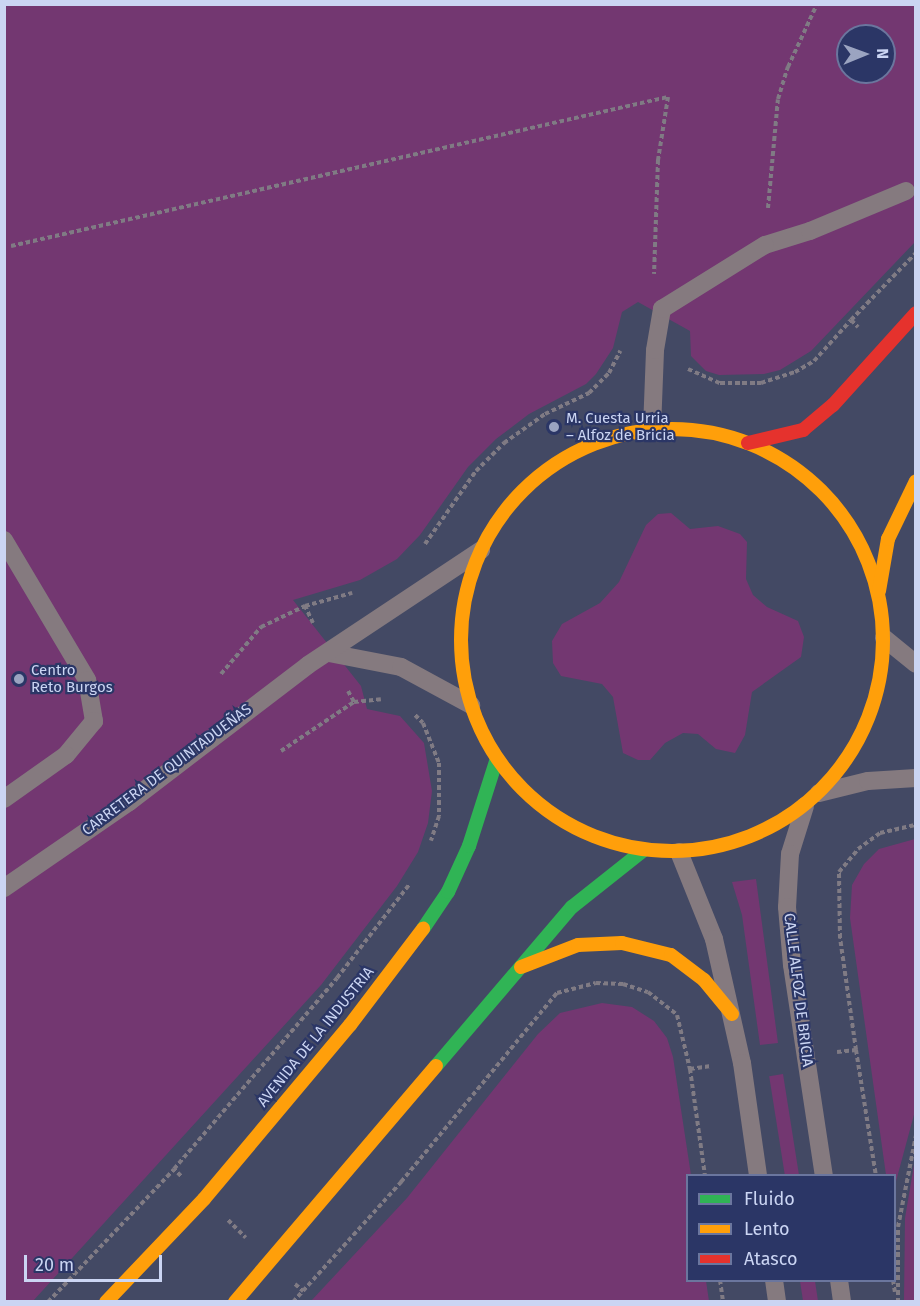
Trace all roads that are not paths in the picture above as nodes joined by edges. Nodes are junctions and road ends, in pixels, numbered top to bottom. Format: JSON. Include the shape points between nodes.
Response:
{"nodes":[{"id":1,"x":906,"y":191,"type":"dead end"},
{"id":2,"x":915,"y":313,"type":"edge"},
{"id":3,"x":652,"y":429,"type":"junction"},
{"id":4,"x":748,"y":443,"type":"junction"},
{"id":5,"x":915,"y":481,"type":"edge"},
{"id":6,"x":4,"y":540,"type":"edge"},
{"id":7,"x":481,"y":550,"type":"junction"},
{"id":8,"x":878,"y":593,"type":"junction"},
{"id":9,"x":884,"y":638,"type":"junction"},
{"id":10,"x":329,"y":652,"type":"junction"},
{"id":11,"x":915,"y":664,"type":"edge"},
{"id":12,"x":471,"y":705,"type":"junction"},
{"id":13,"x":497,"y":758,"type":"junction"},
{"id":14,"x":915,"y":778,"type":"edge"},
{"id":15,"x":819,"y":793,"type":"junction"},
{"id":16,"x":4,"y":799,"type":"edge"},
{"id":17,"x":805,"y":806,"type":"junction"},
{"id":18,"x":644,"y":850,"type":"junction"},
{"id":19,"x":679,"y":852,"type":"junction"},
{"id":20,"x":4,"y":888,"type":"edge"},
{"id":21,"x":519,"y":967,"type":"junction"},
{"id":22,"x":732,"y":1014,"type":"junction"},
{"id":23,"x":758,"y":1174,"type":"edge"},
{"id":24,"x":824,"y":1174,"type":"edge"},
{"id":25,"x":774,"y":1282,"type":"edge"},
{"id":26,"x":839,"y":1282,"type":"edge"},
{"id":27,"x":106,"y":1302,"type":"edge"},
{"id":28,"x":235,"y":1302,"type":"edge"},
{"id":29,"x":777,"y":1302,"type":"edge"},
{"id":30,"x":842,"y":1302,"type":"edge"}],
"edges":[{"from":1,"to":3,"type":"street","via":[[810,231],[765,245],[662,309],[655,350]]},
{"from":2,"to":4,"type":"main road","via":[[833,405],[803,430]]},
{"from":3,"to":4,"type":"main road","via":[[713,432]]},
{"from":3,"to":7,"type":"main road","via":[[590,445],[546,471],[509,507]]},
{"from":4,"to":8,"type":"main road","via":[[793,467],[831,502],[861,544]]},
{"from":5,"to":8,"type":"main road","via":[[888,539]]},
{"from":6,"to":16,"type":"street","via":[[87,680],[94,722],[66,755]]},
{"from":7,"to":10,"type":"street","name":"CARRETERA DE QUINTADUEÑAS"},
{"from":7,"to":12,"type":"main road","via":[[465,601],[461,653]]},
{"from":8,"to":9,"type":"main road"},
{"from":9,"to":11,"type":"street"},
{"from":9,"to":15,"type":"main road","via":[[878,689],[861,736]]},
{"from":10,"to":12,"type":"street","via":[[401,667]]},
{"from":10,"to":20,"type":"street","name":"CARRETERA DE QUINTADUEÑAS","via":[[246,710],[129,802]]},
{"from":12,"to":13,"type":"main road"},
{"from":13,"to":18,"type":"main road","via":[[526,792],[561,820],[600,840]]},
{"from":13,"to":27,"type":"main road","name":"AVENIDA DE LA INDUSTRIA","via":[[469,846],[448,892],[428,923],[350,1025],[219,1180]]},
{"from":14,"to":15,"type":"street","via":[[868,781]]},
{"from":15,"to":17,"type":"main road"},
{"from":17,"to":19,"type":"main road","via":[[745,839]]},
{"from":17,"to":24,"type":"street","name":"CALLE ALFOZ DE BRICIA","via":[[790,854],[787,907]]},
{"from":18,"to":19,"type":"main road"},
{"from":18,"to":21,"type":"main road","via":[[572,907]]},
{"from":19,"to":22,"type":"street","via":[[714,939]]},
{"from":21,"to":22,"type":"main road","via":[[578,945],[622,943],[671,956],[704,980]]},
{"from":21,"to":28,"type":"main road"},
{"from":22,"to":23,"type":"street"},
{"from":25,"to":29,"type":"street"},
{"from":26,"to":30,"type":"street"}]}
